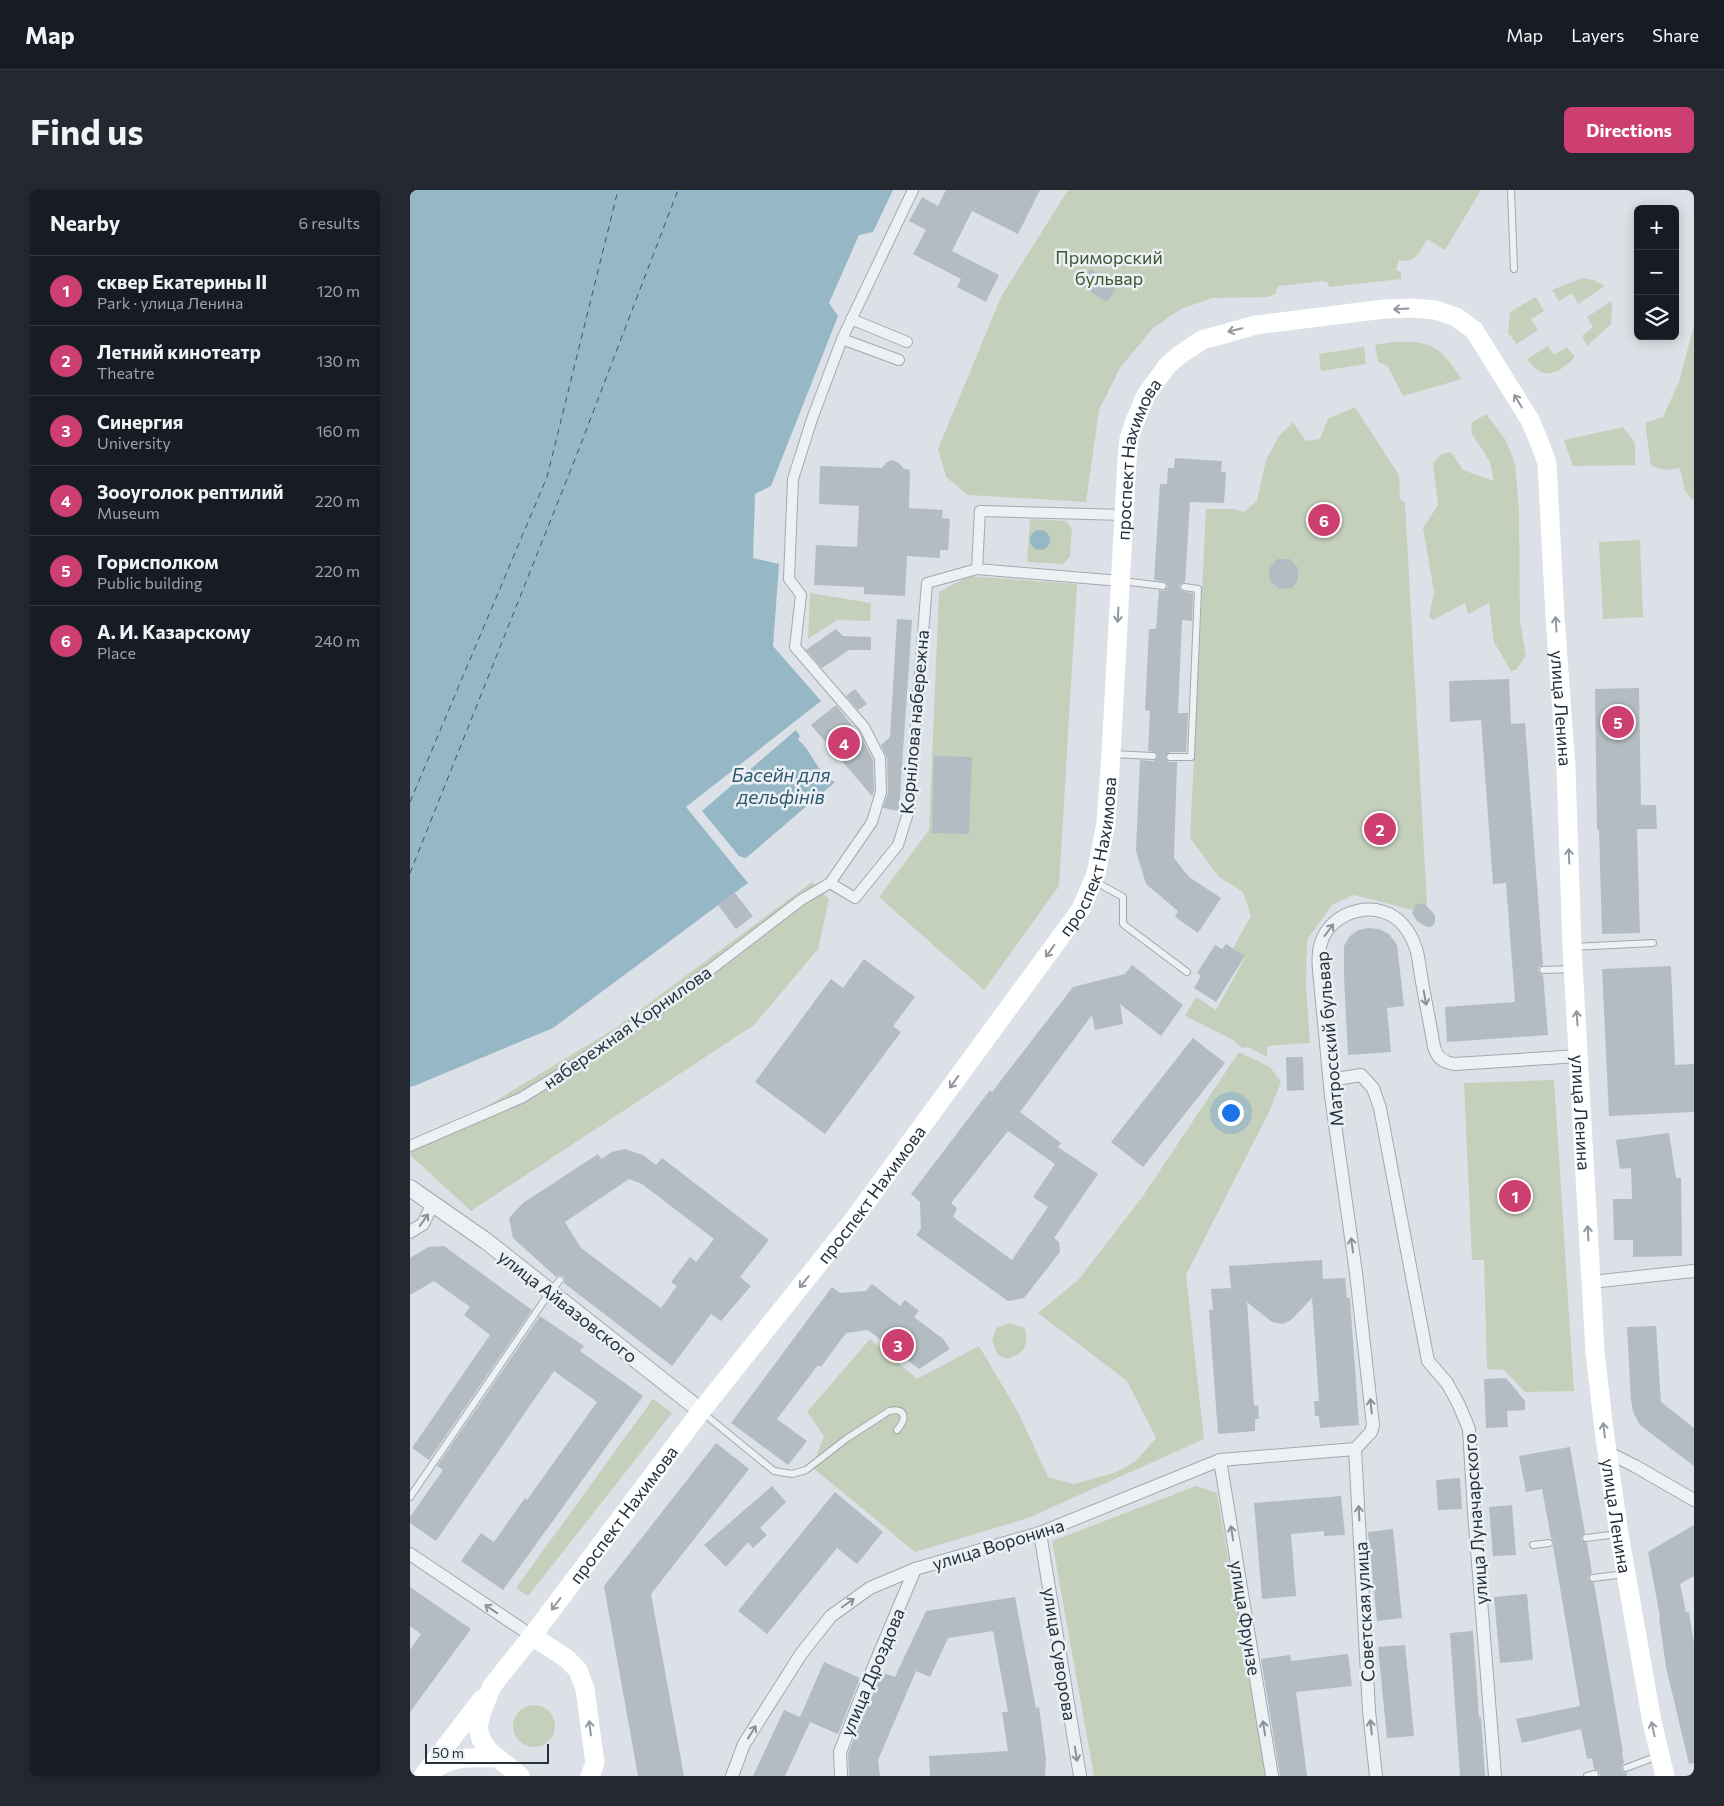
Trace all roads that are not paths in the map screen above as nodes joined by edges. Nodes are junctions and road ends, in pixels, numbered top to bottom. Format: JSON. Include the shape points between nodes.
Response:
{"nodes":[{"id":1,"x":913,"y":190,"type":"edge"},
{"id":2,"x":1511,"y":190,"type":"edge"},
{"id":3,"x":1514,"y":269,"type":"dead end"},
{"id":4,"x":851,"y":319,"type":"junction"},
{"id":5,"x":842,"y":339,"type":"junction"},
{"id":6,"x":907,"y":342,"type":"dead end"},
{"id":7,"x":898,"y":360,"type":"dead end"},
{"id":8,"x":1540,"y":444,"type":"joint"},
{"id":9,"x":1124,"y":515,"type":"junction"},
{"id":10,"x":977,"y":569,"type":"junction"},
{"id":11,"x":1120,"y":581,"type":"junction"},
{"id":12,"x":1163,"y":586,"type":"dead end"},
{"id":13,"x":1184,"y":588,"type":"dead end"},
{"id":14,"x":1111,"y":754,"type":"junction"},
{"id":15,"x":1153,"y":756,"type":"dead end"},
{"id":16,"x":1170,"y":756,"type":"dead end"},
{"id":17,"x":1093,"y":880,"type":"junction"},
{"id":18,"x":830,"y":883,"type":"junction"},
{"id":19,"x":1653,"y":943,"type":"dead end"},
{"id":20,"x":1572,"y":947,"type":"junction"},
{"id":21,"x":1573,"y":969,"type":"junction"},
{"id":22,"x":1543,"y":970,"type":"dead end"},
{"id":23,"x":1187,"y":972,"type":"dead end"},
{"id":24,"x":1579,"y":1056,"type":"junction"},
{"id":25,"x":1330,"y":1080,"type":"junction"},
{"id":26,"x":410,"y":1146,"type":"edge"},
{"id":27,"x":410,"y":1188,"type":"edge"},
{"id":28,"x":433,"y":1203,"type":"junction"},
{"id":29,"x":410,"y":1232,"type":"edge"},
{"id":30,"x":1694,"y":1271,"type":"edge"},
{"id":31,"x":1591,"y":1282,"type":"junction"},
{"id":32,"x":555,"y":1286,"type":"junction"},
{"id":33,"x":701,"y":1411,"type":"junction"},
{"id":34,"x":897,"y":1430,"type":"dead end"},
{"id":35,"x":1355,"y":1449,"type":"junction"},
{"id":36,"x":1607,"y":1452,"type":"junction"},
{"id":37,"x":1220,"y":1460,"type":"junction"},
{"id":38,"x":410,"y":1497,"type":"edge"},
{"id":39,"x":1694,"y":1500,"type":"edge"},
{"id":40,"x":1040,"y":1533,"type":"junction"},
{"id":41,"x":1619,"y":1534,"type":"junction"},
{"id":42,"x":1586,"y":1538,"type":"dead end"},
{"id":43,"x":1549,"y":1543,"type":"dead end"},
{"id":44,"x":1534,"y":1545,"type":"dead end"},
{"id":45,"x":410,"y":1554,"type":"edge"},
{"id":46,"x":915,"y":1570,"type":"junction"},
{"id":47,"x":1626,"y":1573,"type":"junction"},
{"id":48,"x":1593,"y":1578,"type":"dead end"},
{"id":49,"x":532,"y":1636,"type":"junction"},
{"id":50,"x":492,"y":1686,"type":"junction"},
{"id":51,"x":1659,"y":1756,"type":"junction"},
{"id":52,"x":496,"y":1758,"type":"junction"},
{"id":53,"x":1626,"y":1768,"type":"dead end"},
{"id":54,"x":594,"y":1772,"type":"edge"},
{"id":55,"x":1596,"y":1774,"type":"dead end"},
{"id":56,"x":424,"y":1776,"type":"edge"},
{"id":57,"x":520,"y":1776,"type":"edge"},
{"id":58,"x":732,"y":1776,"type":"edge"},
{"id":59,"x":842,"y":1776,"type":"edge"},
{"id":60,"x":1080,"y":1776,"type":"edge"},
{"id":61,"x":1272,"y":1776,"type":"edge"},
{"id":62,"x":1376,"y":1776,"type":"edge"},
{"id":63,"x":1495,"y":1776,"type":"edge"},
{"id":64,"x":1587,"y":1776,"type":"edge"},
{"id":65,"x":1665,"y":1776,"type":"edge"}],
"edges":[{"from":1,"to":4,"type":"street"},
{"from":2,"to":3,"type":"lane"},
{"from":4,"to":5,"type":"street"},
{"from":4,"to":6,"type":"street"},
{"from":5,"to":7,"type":"street"},
{"from":5,"to":18,"type":"street","via":[[793,478],[789,579],[800,595],[795,647],[864,727],[880,758],[881,792],[872,822]]},
{"from":8,"to":9,"type":"main road","name":"проспект Нахимова","one_way":true,"via":[[1530,420],[1474,330],[1456,317],[1436,310],[1384,309],[1256,325],[1202,340],[1173,361],[1155,382],[1140,407],[1129,439]]},
{"from":20,"to":8,"type":"main road","name":"улица Ленина","one_way":true,"via":[[1566,768],[1547,463]]},
{"from":9,"to":10,"type":"street","via":[[980,511]]},
{"from":9,"to":11,"type":"main road","name":"проспект Нахимова"},
{"from":10,"to":11,"type":"street"},
{"from":10,"to":18,"type":"street","name":"Корнілова набережна","via":[[927,583],[908,810],[898,845],[855,898]]},
{"from":11,"to":12,"type":"lane"},
{"from":11,"to":14,"type":"main road","name":"проспект Нахимова","one_way":true},
{"from":13,"to":16,"type":"lane","via":[[1198,589],[1191,756]]},
{"from":14,"to":15,"type":"lane"},
{"from":14,"to":17,"type":"main road","name":"проспект Нахимова","via":[[1106,824]]},
{"from":17,"to":23,"type":"lane","via":[[1123,897],[1123,924]]},
{"from":17,"to":33,"type":"main road","name":"проспект Нахимова","one_way":true,"via":[[1081,909],[851,1223]]},
{"from":18,"to":26,"type":"street","name":"набережная Корнилова","via":[[801,900],[614,1040],[521,1098]]},
{"from":19,"to":20,"type":"lane"},
{"from":20,"to":21,"type":"main road","name":"улица Ленина"},
{"from":21,"to":22,"type":"lane"},
{"from":24,"to":21,"type":"main road","name":"улица Ленина","one_way":true},
{"from":25,"to":24,"type":"street","name":"Матросский бульвар","one_way":true,"via":[[1318,956],[1328,929],[1339,919],[1365,910],[1391,915],[1404,926],[1416,946],[1434,1047],[1444,1062],[1456,1064]]},
{"from":31,"to":24,"type":"main road","name":"улица Ленина","one_way":true},
{"from":35,"to":25,"type":"street","name":"Матросский бульвар","one_way":true,"via":[[1371,1432],[1372,1417]]},
{"from":25,"to":63,"type":"street","name":"улица Луначарского","via":[[1361,1076],[1373,1088],[1380,1108],[1428,1361],[1447,1383],[1469,1429]]},
{"from":27,"to":28,"type":"street","name":"улица Айвазовского"},
{"from":29,"to":28,"type":"street","one_way":true,"via":[[423,1224]]},
{"from":28,"to":32,"type":"street","name":"улица Айвазовского"},
{"from":30,"to":31,"type":"street"},
{"from":36,"to":31,"type":"main road","name":"улица Ленина","one_way":true,"via":[[1595,1352]]},
{"from":32,"to":33,"type":"street","name":"улица Айвазовского"},
{"from":32,"to":38,"type":"lane"},
{"from":33,"to":34,"type":"lane","via":[[774,1471],[792,1474],[806,1470],[888,1411],[895,1410],[904,1416]]},
{"from":33,"to":49,"type":"main road","name":"проспект Нахимова","one_way":true},
{"from":35,"to":37,"type":"street","name":"улица Воронина"},
{"from":62,"to":35,"type":"street","name":"Советская улица","one_way":true,"via":[[1369,1711]]},
{"from":36,"to":39,"type":"street"},
{"from":36,"to":41,"type":"main road","name":"улица Ленина"},
{"from":37,"to":40,"type":"street","name":"улица Воронина"},
{"from":61,"to":37,"type":"street","name":"улица Фрунзе","one_way":true},
{"from":40,"to":46,"type":"street","name":"улица Воронина"},
{"from":40,"to":60,"type":"street","name":"улица Суворова","one_way":true},
{"from":41,"to":42,"type":"lane"},
{"from":41,"to":47,"type":"main road","name":"улица Ленина"},
{"from":43,"to":44,"type":"lane"},
{"from":49,"to":45,"type":"street","one_way":true},
{"from":58,"to":46,"type":"street","name":"улица Воронина","one_way":true,"via":[[744,1744],[801,1654],[830,1616],[870,1588]]},
{"from":46,"to":59,"type":"street","name":"улица Дроздова","via":[[840,1752]]},
{"from":47,"to":48,"type":"lane"},
{"from":51,"to":47,"type":"main road","name":"улица Ленина","one_way":true},
{"from":49,"to":50,"type":"main road","name":"проспект Нахимова"},
{"from":54,"to":49,"type":"main road","one_way":true,"via":[[585,1689],[578,1670],[566,1658]]},
{"from":50,"to":52,"type":"main road","via":[[478,1727],[481,1738]]},
{"from":50,"to":56,"type":"main road","name":"проспект Нахимова"},
{"from":51,"to":53,"type":"lane"},
{"from":51,"to":65,"type":"main road","name":"улица Ленина"},
{"from":52,"to":56,"type":"main road","via":[[453,1759],[436,1766]]},
{"from":52,"to":57,"type":"main road"},
{"from":55,"to":64,"type":"lane"}]}
